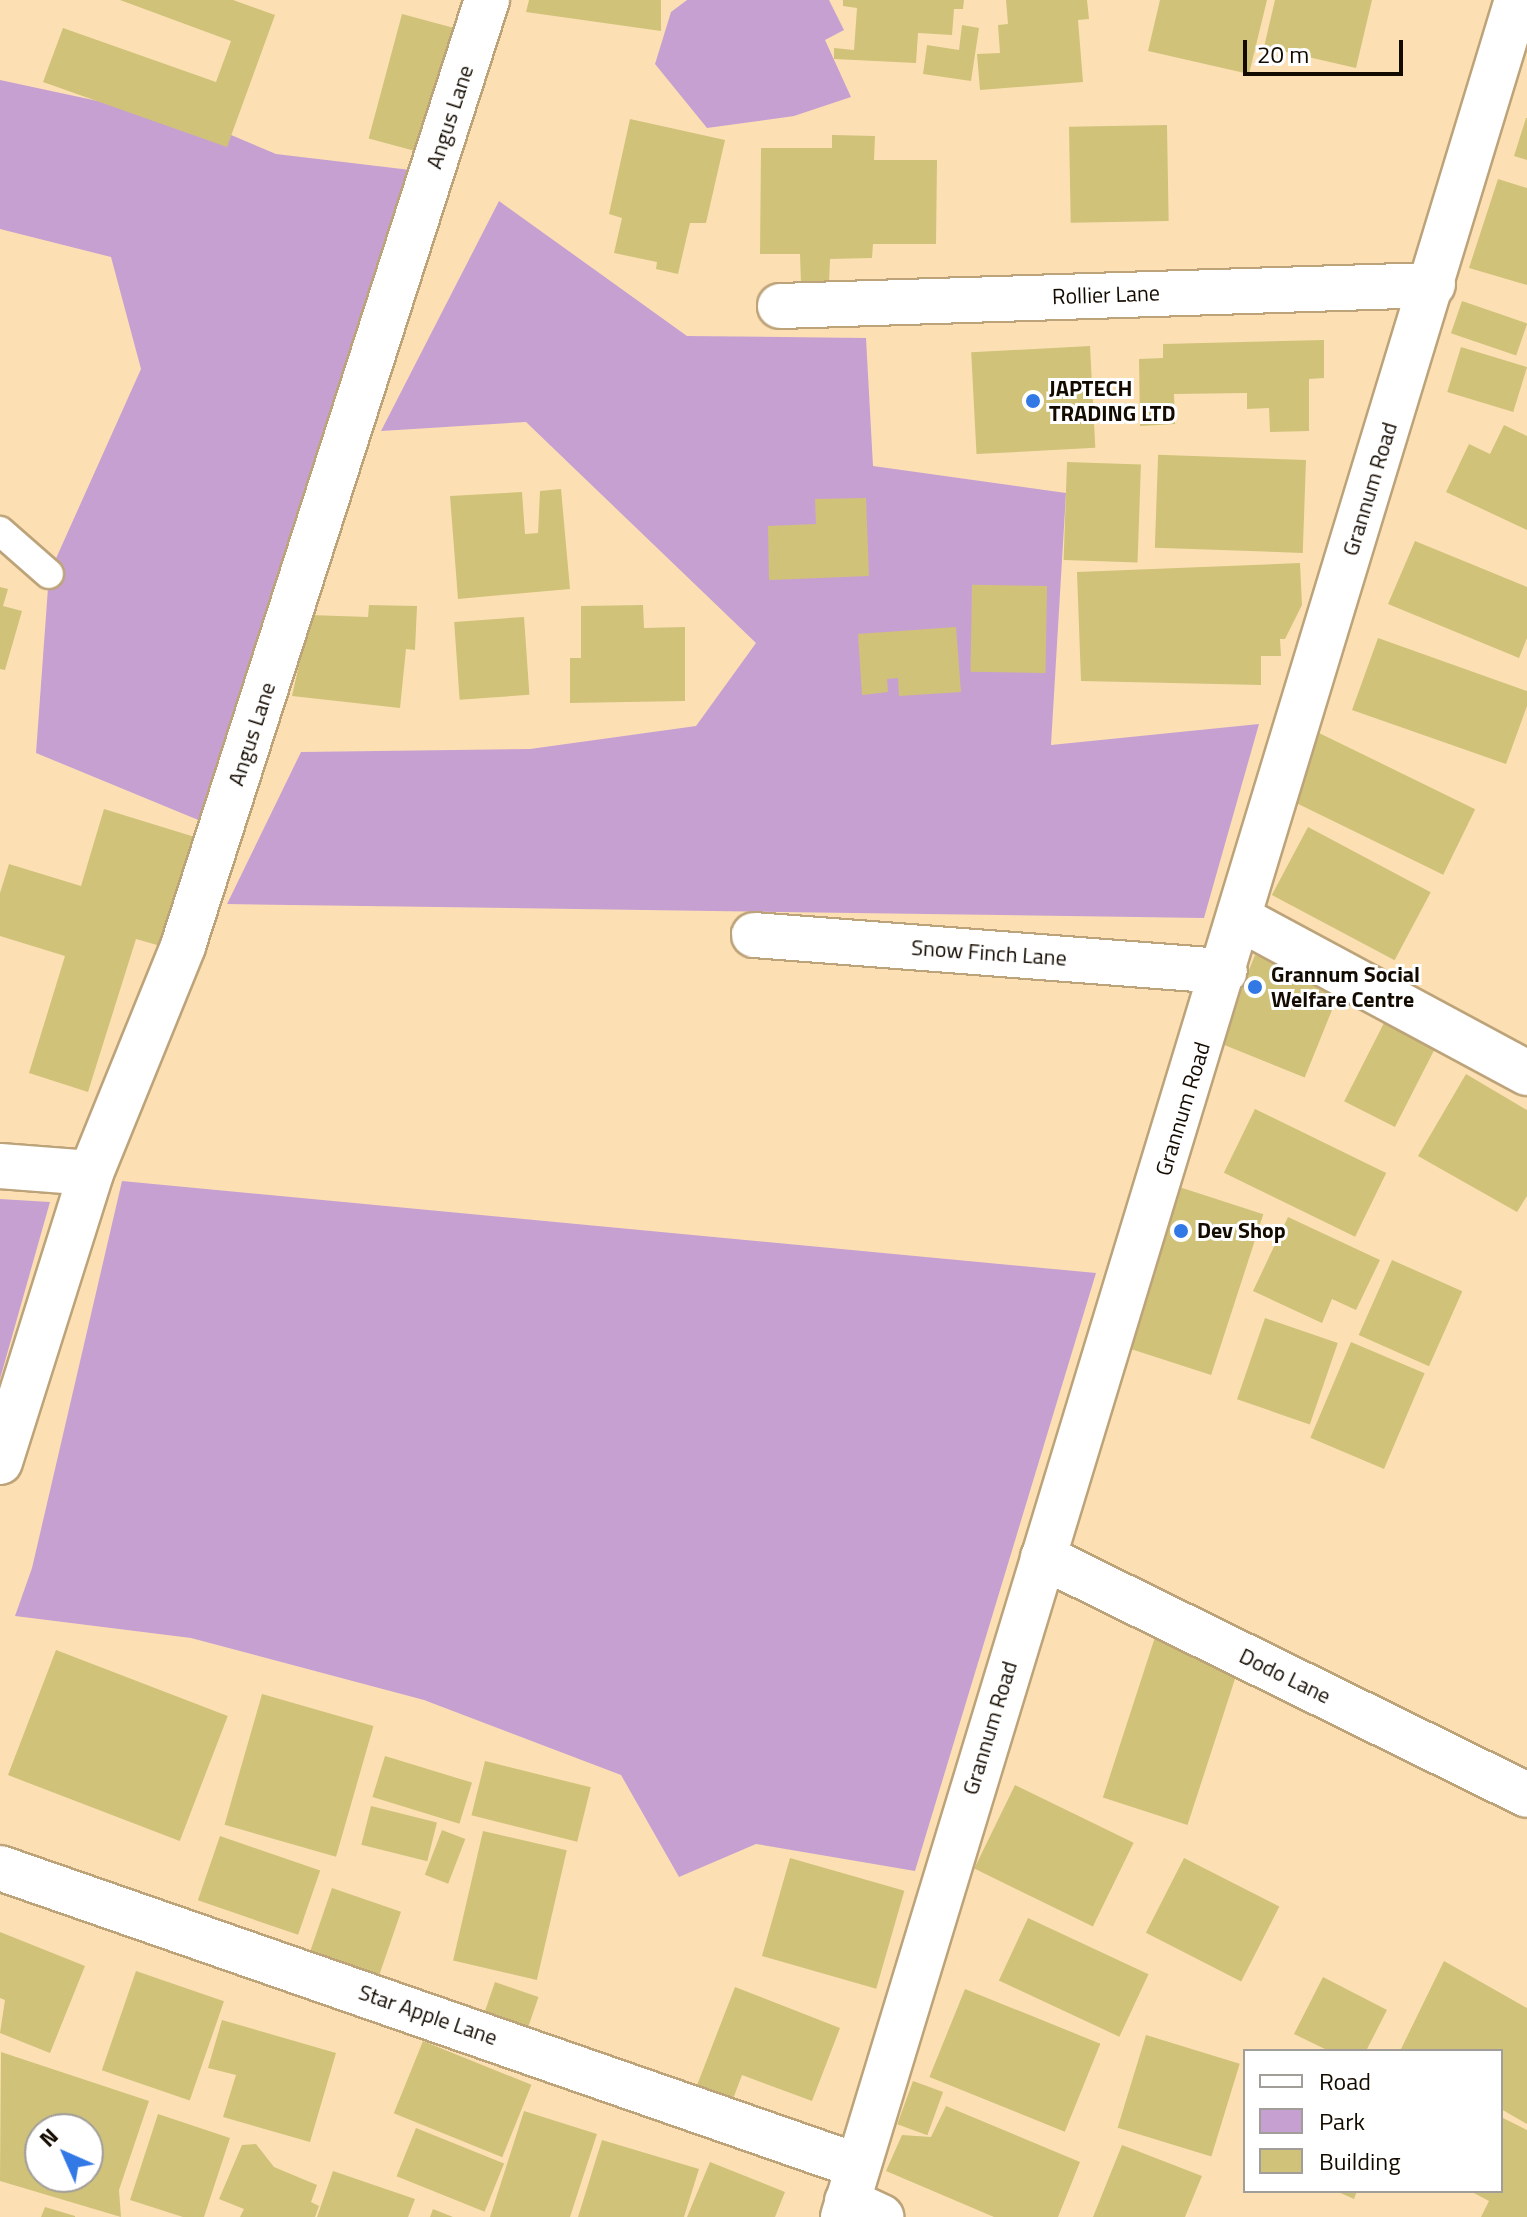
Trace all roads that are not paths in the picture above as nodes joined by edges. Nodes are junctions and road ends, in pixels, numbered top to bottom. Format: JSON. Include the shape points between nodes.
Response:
{"nodes":[{"id":1,"x":487,"y":0,"type":"edge"},
{"id":2,"x":1517,"y":0,"type":"edge"},
{"id":3,"x":1433,"y":285,"type":"junction"},
{"id":4,"x":780,"y":306,"type":"dead end"},
{"id":5,"x":0,"y":531,"type":"edge"},
{"id":6,"x":49,"y":574,"type":"dead end"},
{"id":7,"x":1241,"y":919,"type":"junction"},
{"id":8,"x":754,"y":935,"type":"dead end"},
{"id":9,"x":1225,"y":971,"type":"junction"},
{"id":10,"x":1527,"y":1073,"type":"edge"},
{"id":11,"x":0,"y":1166,"type":"edge"},
{"id":12,"x":91,"y":1173,"type":"junction"},
{"id":13,"x":0,"y":1462,"type":"edge"},
{"id":14,"x":1043,"y":1557,"type":"junction"},
{"id":15,"x":1527,"y":1795,"type":"edge"},
{"id":16,"x":0,"y":1868,"type":"edge"},
{"id":17,"x":857,"y":2200,"type":"edge"}],
"edges":[{"from":1,"to":12,"type":"street","name":"Angus Lane","via":[[183,946]]},
{"from":2,"to":3,"type":"street","name":"Grannum Road"},
{"from":3,"to":4,"type":"street","name":"Rollier Lane"},
{"from":3,"to":7,"type":"street","name":"Grannum Road"},
{"from":5,"to":6,"type":"lane"},
{"from":7,"to":9,"type":"street","name":"Grannum Road"},
{"from":7,"to":10,"type":"street"},
{"from":8,"to":9,"type":"street","name":"Snow Finch Lane"},
{"from":9,"to":14,"type":"street","name":"Grannum Road"},
{"from":11,"to":12,"type":"street"},
{"from":12,"to":13,"type":"street","name":"Angus Lane"},
{"from":14,"to":15,"type":"street","name":"Dodo Lane"},
{"from":14,"to":17,"type":"street","name":"Grannum Road"},
{"from":16,"to":17,"type":"street","name":"Star Apple Lane"}]}
